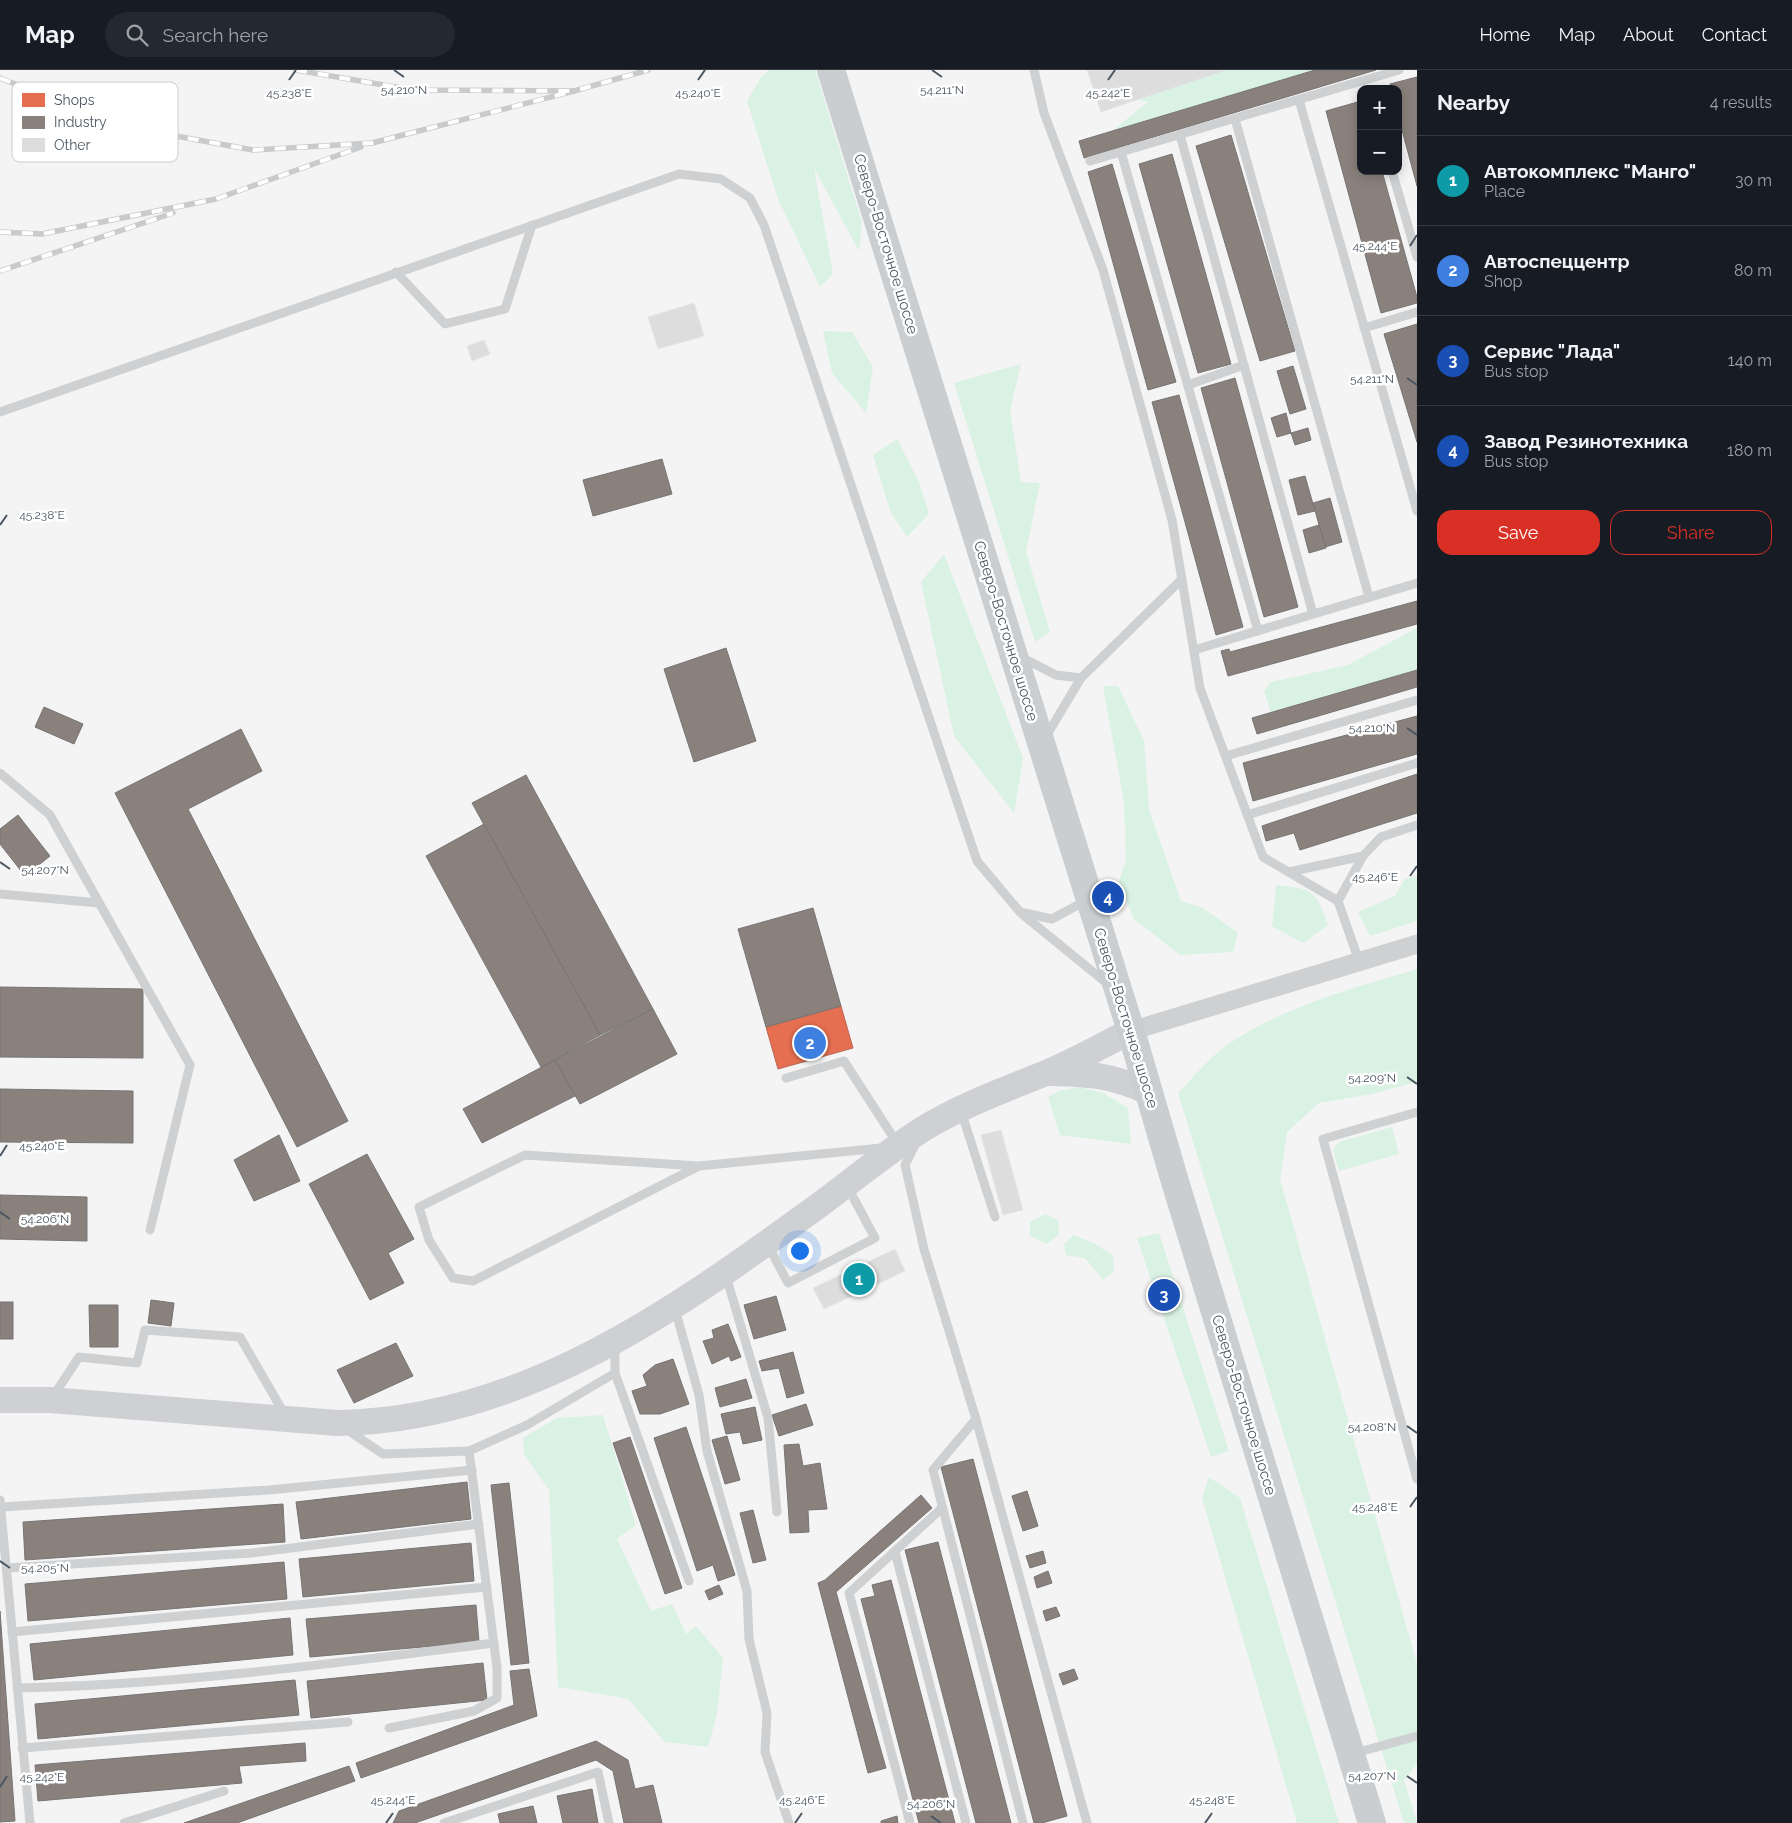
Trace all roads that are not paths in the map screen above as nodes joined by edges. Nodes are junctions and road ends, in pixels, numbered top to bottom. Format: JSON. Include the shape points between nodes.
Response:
{"nodes":[{"id":1,"x":832,"y":70,"type":"edge"},
{"id":2,"x":1034,"y":70,"type":"edge"},
{"id":3,"x":1399,"y":70,"type":"edge"},
{"id":4,"x":1366,"y":84,"type":"edge"},
{"id":5,"x":1299,"y":100,"type":"junction"},
{"id":6,"x":1234,"y":119,"type":"junction"},
{"id":7,"x":1180,"y":135,"type":"junction"},
{"id":8,"x":1122,"y":152,"type":"junction"},
{"id":9,"x":1090,"y":161,"type":"dead end"},
{"id":10,"x":1393,"y":175,"type":"edge"},
{"id":11,"x":532,"y":225,"type":"junction"},
{"id":12,"x":1417,"y":257,"type":"edge"},
{"id":13,"x":396,"y":272,"type":"junction"},
{"id":14,"x":1417,"y":312,"type":"edge"},
{"id":15,"x":1364,"y":328,"type":"junction"},
{"id":16,"x":1244,"y":365,"type":"junction"},
{"id":17,"x":1188,"y":384,"type":"junction"},
{"id":18,"x":0,"y":412,"type":"edge"},
{"id":19,"x":1417,"y":511,"type":"edge"},
{"id":20,"x":1182,"y":580,"type":"junction"},
{"id":21,"x":1417,"y":583,"type":"edge"},
{"id":22,"x":1369,"y":597,"type":"junction"},
{"id":23,"x":1313,"y":614,"type":"junction"},
{"id":24,"x":1258,"y":631,"type":"junction"},
{"id":25,"x":1194,"y":650,"type":"junction"},
{"id":26,"x":1013,"y":653,"type":"junction"},
{"id":27,"x":1081,"y":678,"type":"junction"},
{"id":28,"x":1417,"y":700,"type":"edge"},
{"id":29,"x":1041,"y":744,"type":"junction"},
{"id":30,"x":1226,"y":756,"type":"junction"},
{"id":31,"x":1417,"y":763,"type":"edge"},
{"id":32,"x":0,"y":773,"type":"edge"},
{"id":33,"x":1247,"y":815,"type":"junction"},
{"id":34,"x":1417,"y":825,"type":"edge"},
{"id":35,"x":1363,"y":856,"type":"junction"},
{"id":36,"x":1289,"y":872,"type":"junction"},
{"id":37,"x":0,"y":894,"type":"edge"},
{"id":38,"x":1090,"y":899,"type":"junction"},
{"id":39,"x":1338,"y":901,"type":"junction"},
{"id":40,"x":99,"y":903,"type":"junction"},
{"id":41,"x":1020,"y":912,"type":"junction"},
{"id":42,"x":1417,"y":944,"type":"edge"},
{"id":43,"x":1359,"y":961,"type":"junction"},
{"id":44,"x":1118,"y":992,"type":"junction"},
{"id":45,"x":1132,"y":1031,"type":"junction"},
{"id":46,"x":1048,"y":1072,"type":"junction"},
{"id":47,"x":786,"y":1078,"type":"dead end"},
{"id":48,"x":1148,"y":1092,"type":"junction"},
{"id":49,"x":960,"y":1108,"type":"junction"},
{"id":50,"x":1417,"y":1112,"type":"edge"},
{"id":51,"x":923,"y":1130,"type":"junction"},
{"id":52,"x":900,"y":1146,"type":"junction"},
{"id":53,"x":699,"y":1166,"type":"junction"},
{"id":54,"x":846,"y":1185,"type":"junction"},
{"id":55,"x":995,"y":1217,"type":"dead end"},
{"id":56,"x":150,"y":1230,"type":"dead end"},
{"id":57,"x":767,"y":1242,"type":"junction"},
{"id":58,"x":725,"y":1273,"type":"junction"},
{"id":59,"x":675,"y":1306,"type":"junction"},
{"id":60,"x":615,"y":1341,"type":"junction"},
{"id":61,"x":615,"y":1373,"type":"junction"},
{"id":62,"x":0,"y":1400,"type":"edge"},
{"id":63,"x":50,"y":1400,"type":"junction"},
{"id":64,"x":287,"y":1419,"type":"junction"},
{"id":65,"x":976,"y":1419,"type":"junction"},
{"id":66,"x":337,"y":1423,"type":"junction"},
{"id":67,"x":469,"y":1451,"type":"junction"},
{"id":68,"x":472,"y":1470,"type":"junction"},
{"id":69,"x":1417,"y":1479,"type":"edge"},
{"id":70,"x":1,"y":1503,"type":"edge"},
{"id":71,"x":942,"y":1508,"type":"junction"},
{"id":72,"x":777,"y":1512,"type":"dead end"},
{"id":73,"x":479,"y":1524,"type":"junction"},
{"id":74,"x":894,"y":1552,"type":"junction"},
{"id":75,"x":7,"y":1568,"type":"junction"},
{"id":76,"x":689,"y":1582,"type":"dead end"},
{"id":77,"x":487,"y":1588,"type":"junction"},
{"id":78,"x":12,"y":1632,"type":"junction"},
{"id":79,"x":494,"y":1643,"type":"junction"},
{"id":80,"x":17,"y":1688,"type":"junction"},
{"id":81,"x":348,"y":1722,"type":"dead end"},
{"id":82,"x":389,"y":1728,"type":"dead end"},
{"id":83,"x":1417,"y":1736,"type":"edge"},
{"id":84,"x":22,"y":1748,"type":"junction"},
{"id":85,"x":1351,"y":1754,"type":"junction"},
{"id":86,"x":224,"y":1791,"type":"dead end"},
{"id":87,"x":30,"y":1823,"type":"edge"},
{"id":88,"x":124,"y":1823,"type":"edge"},
{"id":89,"x":444,"y":1823,"type":"edge"},
{"id":90,"x":609,"y":1823,"type":"edge"},
{"id":91,"x":789,"y":1823,"type":"edge"},
{"id":92,"x":910,"y":1823,"type":"edge"},
{"id":93,"x":966,"y":1823,"type":"edge"},
{"id":94,"x":1023,"y":1823,"type":"edge"},
{"id":95,"x":1087,"y":1823,"type":"edge"},
{"id":96,"x":1372,"y":1823,"type":"edge"}],
"edges":[{"from":1,"to":26,"type":"main road","name":"Северо-Восточное шоссе"},
{"from":2,"to":20,"type":"lane","via":[[1044,112],[1104,270],[1172,520]]},
{"from":3,"to":4,"type":"lane"},
{"from":4,"to":5,"type":"lane"},
{"from":5,"to":6,"type":"lane"},
{"from":5,"to":15,"type":"lane"},
{"from":6,"to":7,"type":"lane"},
{"from":6,"to":22,"type":"lane"},
{"from":7,"to":8,"type":"lane"},
{"from":7,"to":16,"type":"lane"},
{"from":8,"to":9,"type":"lane"},
{"from":8,"to":17,"type":"lane"},
{"from":10,"to":12,"type":"lane"},
{"from":11,"to":13,"type":"lane"},
{"from":11,"to":13,"type":"lane","via":[[505,309],[445,324]]},
{"from":11,"to":41,"type":"lane","via":[[679,174],[721,179],[750,198],[764,225],[977,861]]},
{"from":13,"to":18,"type":"lane"},
{"from":14,"to":15,"type":"lane"},
{"from":15,"to":19,"type":"lane"},
{"from":16,"to":17,"type":"lane"},
{"from":16,"to":23,"type":"lane"},
{"from":17,"to":24,"type":"lane"},
{"from":20,"to":25,"type":"lane"},
{"from":20,"to":27,"type":"lane"},
{"from":21,"to":22,"type":"lane"},
{"from":22,"to":23,"type":"lane"},
{"from":23,"to":24,"type":"lane"},
{"from":24,"to":25,"type":"lane"},
{"from":25,"to":30,"type":"lane","via":[[1200,688]]},
{"from":26,"to":27,"type":"lane","via":[[1056,675]]},
{"from":26,"to":29,"type":"main road","name":"Северо-Восточное шоссе"},
{"from":27,"to":29,"type":"lane"},
{"from":28,"to":30,"type":"lane"},
{"from":29,"to":38,"type":"main road","name":"Северо-Восточное шоссе"},
{"from":30,"to":33,"type":"lane"},
{"from":31,"to":33,"type":"lane"},
{"from":32,"to":40,"type":"lane","via":[[50,815]]},
{"from":33,"to":36,"type":"lane","via":[[1263,857]]},
{"from":34,"to":35,"type":"lane","via":[[1381,837]]},
{"from":35,"to":36,"type":"lane"},
{"from":35,"to":39,"type":"lane"},
{"from":36,"to":39,"type":"lane"},
{"from":37,"to":40,"type":"lane"},
{"from":38,"to":41,"type":"lane","via":[[1052,919]]},
{"from":38,"to":44,"type":"main road","name":"Северо-Восточное шоссе"},
{"from":39,"to":43,"type":"lane"},
{"from":40,"to":56,"type":"lane","via":[[190,1065]]},
{"from":41,"to":44,"type":"lane"},
{"from":42,"to":43,"type":"street"},
{"from":43,"to":45,"type":"street"},
{"from":44,"to":45,"type":"main road","name":"Северо-Восточное шоссе"},
{"from":45,"to":46,"type":"street"},
{"from":45,"to":48,"type":"main road","name":"Северо-Восточное шоссе"},
{"from":46,"to":48,"type":"street","via":[[1100,1075]]},
{"from":46,"to":49,"type":"street"},
{"from":47,"to":52,"type":"lane","via":[[844,1061]]},
{"from":48,"to":85,"type":"main road","name":"Северо-Восточное шоссе"},
{"from":49,"to":51,"type":"street"},
{"from":49,"to":55,"type":"lane"},
{"from":50,"to":69,"type":"lane","via":[[1323,1139]]},
{"from":51,"to":52,"type":"street"},
{"from":51,"to":65,"type":"lane","via":[[905,1165],[924,1249]]},
{"from":52,"to":53,"type":"lane"},
{"from":52,"to":54,"type":"street"},
{"from":53,"to":53,"type":"lane","via":[[525,1155],[419,1207],[429,1240],[453,1278],[473,1281]]},
{"from":54,"to":57,"type":"street"},
{"from":54,"to":57,"type":"lane","via":[[875,1238],[788,1283]]},
{"from":57,"to":58,"type":"street"},
{"from":58,"to":59,"type":"street"},
{"from":58,"to":72,"type":"lane","via":[[768,1418]]},
{"from":59,"to":60,"type":"street"},
{"from":59,"to":91,"type":"lane","via":[[699,1395],[707,1451],[747,1591],[749,1638],[767,1713],[765,1752]]},
{"from":60,"to":61,"type":"lane"},
{"from":60,"to":66,"type":"street","via":[[556,1371],[489,1398],[414,1417],[377,1423]]},
{"from":61,"to":67,"type":"lane","via":[[528,1425]]},
{"from":61,"to":76,"type":"lane"},
{"from":62,"to":63,"type":"street"},
{"from":63,"to":64,"type":"street"},
{"from":63,"to":64,"type":"lane","via":[[79,1356],[137,1363],[145,1330],[240,1337]]},
{"from":64,"to":66,"type":"street"},
{"from":65,"to":71,"type":"lane","via":[[933,1470]]},
{"from":65,"to":95,"type":"lane"},
{"from":66,"to":67,"type":"lane","via":[[383,1454]]},
{"from":67,"to":68,"type":"lane"},
{"from":68,"to":70,"type":"lane","via":[[269,1490]]},
{"from":68,"to":73,"type":"lane"},
{"from":70,"to":75,"type":"lane"},
{"from":71,"to":74,"type":"lane"},
{"from":71,"to":94,"type":"lane"},
{"from":73,"to":75,"type":"lane","via":[[252,1553]]},
{"from":73,"to":77,"type":"lane"},
{"from":74,"to":92,"type":"lane","via":[[849,1593]]},
{"from":74,"to":93,"type":"lane"},
{"from":75,"to":78,"type":"lane"},
{"from":77,"to":78,"type":"lane"},
{"from":77,"to":79,"type":"lane"},
{"from":78,"to":80,"type":"lane"},
{"from":79,"to":80,"type":"lane","via":[[277,1670],[91,1687]]},
{"from":79,"to":82,"type":"lane","via":[[497,1698],[474,1711]]},
{"from":80,"to":84,"type":"lane"},
{"from":81,"to":84,"type":"lane"},
{"from":83,"to":85,"type":"lane"},
{"from":84,"to":87,"type":"lane"},
{"from":85,"to":96,"type":"main road","name":"Северо-Восточное шоссе"},
{"from":86,"to":88,"type":"lane"},
{"from":89,"to":90,"type":"lane","via":[[598,1772]]}]}
